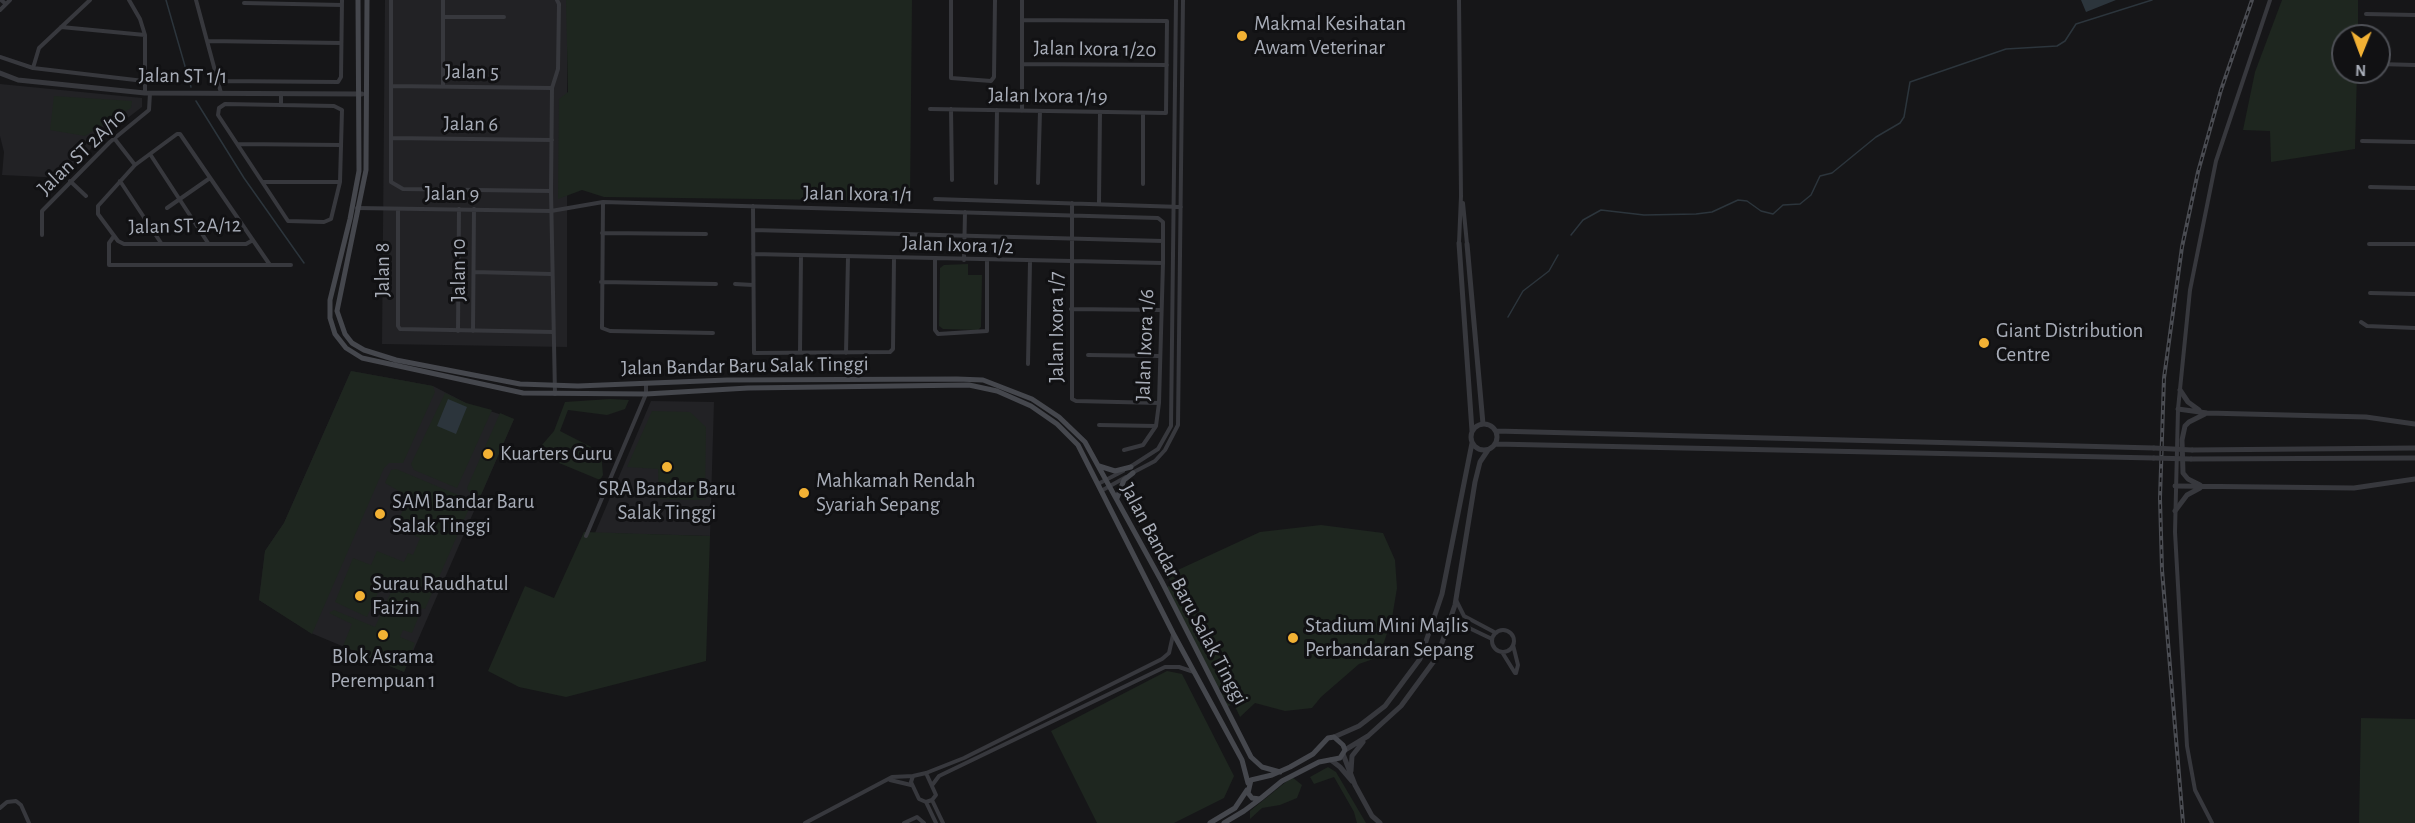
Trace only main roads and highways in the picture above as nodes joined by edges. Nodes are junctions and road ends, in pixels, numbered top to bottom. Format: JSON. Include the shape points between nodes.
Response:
{"nodes":[{"id":1,"x":358,"y":0,"type":"edge"},
{"id":2,"x":368,"y":0,"type":"edge"},
{"id":3,"x":1098,"y":465,"type":"junction"},
{"id":4,"x":1117,"y":500,"type":"junction"},
{"id":5,"x":1162,"y":582,"type":"junction"},
{"id":6,"x":1150,"y":588,"type":"junction"},
{"id":7,"x":1280,"y":772,"type":"junction"},
{"id":8,"x":1248,"y":787,"type":"junction"},
{"id":9,"x":1260,"y":799,"type":"junction"},
{"id":10,"x":1210,"y":823,"type":"edge"},
{"id":11,"x":1224,"y":823,"type":"edge"}],
"edges":[{"from":1,"to":6,"type":"main road","name":"Jalan Bandar Baru Salak Tinggi","via":[[359,171],[330,300],[335,334],[346,348],[362,358],[397,367],[523,393],[646,394],[748,388],[969,385],[997,391],[1031,406],[1057,424],[1078,446]]},
{"from":2,"to":3,"type":"main road","name":"Jalan Bandar Baru Salak Tinggi","via":[[366,170],[337,312],[352,343],[396,360],[520,384],[983,380],[1032,399],[1059,417],[1085,441]]},
{"from":3,"to":4,"type":"main road","name":"Jalan Bandar Baru Salak Tinggi"},
{"from":3,"to":4,"type":"main road","via":[[1115,471],[1132,470]]},
{"from":4,"to":5,"type":"main road","name":"Jalan Bandar Baru Salak Tinggi"},
{"from":5,"to":6,"type":"main road"},
{"from":5,"to":7,"type":"main road","name":"Jalan Bandar Baru Salak Tinggi","via":[[1251,757],[1262,767]]},
{"from":6,"to":8,"type":"main road","name":"Jalan Bandar Baru Salak Tinggi","via":[[1242,760]]},
{"from":7,"to":8,"type":"main road","via":[[1256,778]]},
{"from":7,"to":9,"type":"main road","via":[[1313,754],[1324,741],[1334,736],[1340,740],[1344,752],[1292,776]]},
{"from":8,"to":9,"type":"main road","via":[[1252,798]]},
{"from":8,"to":10,"type":"main road","via":[[1235,808]]},
{"from":9,"to":11,"type":"main road"}]}
